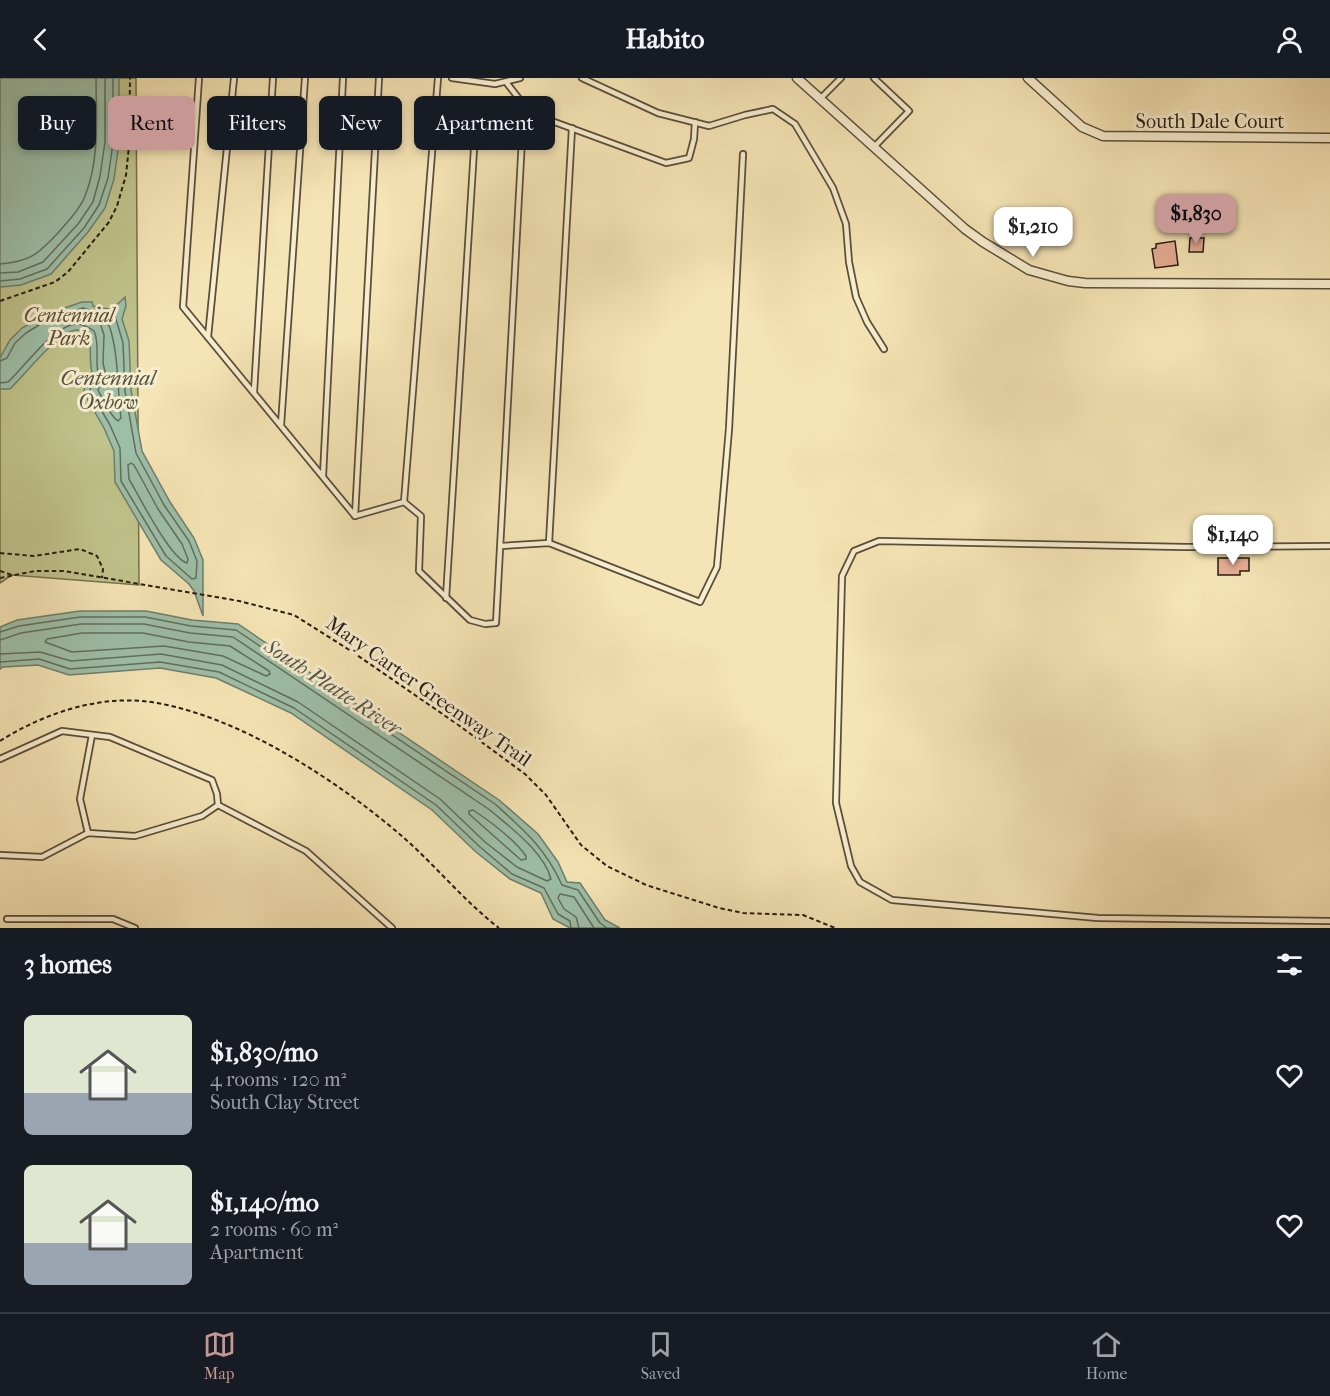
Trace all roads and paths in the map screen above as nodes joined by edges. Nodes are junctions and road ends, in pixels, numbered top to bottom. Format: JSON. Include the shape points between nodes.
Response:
{"nodes":[{"id":1,"x":130,"y":78,"type":"edge"},
{"id":2,"x":199,"y":78,"type":"edge"},
{"id":3,"x":234,"y":78,"type":"edge"},
{"id":4,"x":273,"y":78,"type":"edge"},
{"id":5,"x":305,"y":78,"type":"edge"},
{"id":6,"x":343,"y":78,"type":"edge"},
{"id":7,"x":379,"y":78,"type":"edge"},
{"id":8,"x":438,"y":78,"type":"edge"},
{"id":9,"x":453,"y":78,"type":"edge"},
{"id":10,"x":520,"y":78,"type":"edge"},
{"id":11,"x":582,"y":78,"type":"edge"},
{"id":12,"x":798,"y":78,"type":"edge"},
{"id":13,"x":841,"y":78,"type":"edge"},
{"id":14,"x":874,"y":78,"type":"edge"},
{"id":15,"x":1028,"y":78,"type":"edge"},
{"id":16,"x":506,"y":82,"type":"junction"},
{"id":17,"x":437,"y":96,"type":"edge"},
{"id":18,"x":517,"y":96,"type":"edge"},
{"id":19,"x":821,"y":98,"type":"junction"},
{"id":20,"x":695,"y":122,"type":"junction"},
{"id":21,"x":555,"y":123,"type":"edge"},
{"id":22,"x":572,"y":129,"type":"junction"},
{"id":23,"x":1330,"y":138,"type":"edge"},
{"id":24,"x":875,"y":146,"type":"junction"},
{"id":25,"x":433,"y":150,"type":"edge"},
{"id":26,"x":474,"y":150,"type":"edge"},
{"id":27,"x":521,"y":150,"type":"edge"},
{"id":28,"x":743,"y":154,"type":"dead end"},
{"id":29,"x":1330,"y":284,"type":"edge"},
{"id":30,"x":0,"y":301,"type":"edge"},
{"id":31,"x":208,"y":337,"type":"junction"},
{"id":32,"x":884,"y":349,"type":"dead end"},
{"id":33,"x":254,"y":392,"type":"junction"},
{"id":34,"x":281,"y":425,"type":"junction"},
{"id":35,"x":323,"y":476,"type":"junction"},
{"id":36,"x":404,"y":502,"type":"junction"},
{"id":37,"x":355,"y":516,"type":"junction"},
{"id":38,"x":549,"y":543,"type":"junction"},
{"id":39,"x":501,"y":546,"type":"junction"},
{"id":40,"x":1330,"y":546,"type":"edge"},
{"id":41,"x":0,"y":553,"type":"edge"},
{"id":42,"x":0,"y":572,"type":"edge"},
{"id":43,"x":12,"y":575,"type":"junction"},
{"id":44,"x":0,"y":578,"type":"edge"},
{"id":45,"x":102,"y":578,"type":"junction"},
{"id":46,"x":446,"y":598,"type":"junction"},
{"id":47,"x":93,"y":735,"type":"junction"},
{"id":48,"x":0,"y":741,"type":"edge"},
{"id":49,"x":0,"y":759,"type":"edge"},
{"id":50,"x":218,"y":805,"type":"junction"},
{"id":51,"x":88,"y":833,"type":"junction"},
{"id":52,"x":0,"y":855,"type":"edge"},
{"id":53,"x":7,"y":919,"type":"dead end"},
{"id":54,"x":1330,"y":921,"type":"edge"},
{"id":55,"x":135,"y":928,"type":"edge"},
{"id":56,"x":392,"y":928,"type":"edge"},
{"id":57,"x":499,"y":928,"type":"edge"},
{"id":58,"x":835,"y":928,"type":"edge"}],
"edges":[{"from":1,"to":30,"type":"path","via":[[126,175],[109,222],[55,282]]},
{"from":2,"to":31,"type":"lane","via":[[183,307]]},
{"from":3,"to":31,"type":"lane"},
{"from":4,"to":33,"type":"lane"},
{"from":5,"to":34,"type":"lane"},
{"from":6,"to":35,"type":"lane"},
{"from":7,"to":37,"type":"lane"},
{"from":8,"to":17,"type":"lane"},
{"from":9,"to":16,"type":"lane"},
{"from":10,"to":16,"type":"lane"},
{"from":11,"to":20,"type":"lane","via":[[658,113]]},
{"from":12,"to":19,"type":"street"},
{"from":13,"to":19,"type":"lane"},
{"from":14,"to":24,"type":"lane","via":[[909,111]]},
{"from":15,"to":23,"type":"street","name":"South Dale Court","via":[[1082,127],[1103,136]]},
{"from":16,"to":18,"type":"lane"},
{"from":19,"to":24,"type":"street"},
{"from":20,"to":22,"type":"lane","via":[[689,158],[666,163]]},
{"from":20,"to":32,"type":"lane","via":[[709,126],[773,109],[795,123],[833,188],[846,224],[855,297]]},
{"from":21,"to":22,"type":"lane"},
{"from":22,"to":38,"type":"lane"},
{"from":24,"to":29,"type":"street","via":[[983,242],[1016,264],[1047,276],[1103,284]]},
{"from":25,"to":36,"type":"lane"},
{"from":26,"to":46,"type":"lane"},
{"from":27,"to":39,"type":"lane"},
{"from":28,"to":38,"type":"lane","via":[[729,429],[717,567],[700,602]]},
{"from":31,"to":33,"type":"lane"},
{"from":33,"to":34,"type":"lane"},
{"from":34,"to":35,"type":"lane"},
{"from":35,"to":37,"type":"lane"},
{"from":36,"to":37,"type":"lane"},
{"from":36,"to":46,"type":"lane","via":[[421,516],[419,571]]},
{"from":38,"to":39,"type":"lane"},
{"from":39,"to":46,"type":"lane","via":[[496,623],[470,620]]},
{"from":40,"to":54,"type":"lane","via":[[879,541],[854,551],[842,576],[836,803],[851,866],[860,882],[892,900],[1098,918]]},
{"from":41,"to":45,"type":"path","via":[[34,556],[81,549],[97,556]]},
{"from":42,"to":43,"type":"path"},
{"from":43,"to":44,"type":"path","name":"Mary Carter Greenway Trail"},
{"from":43,"to":45,"type":"path","name":"Mary Carter Greenway Trail","via":[[35,570]]},
{"from":45,"to":58,"type":"path","name":"Mary Carter Greenway Trail","via":[[258,605],[294,615],[465,729],[525,774],[546,795],[581,845],[625,876],[718,908],[803,915]]},
{"from":47,"to":49,"type":"lane","via":[[62,731]]},
{"from":47,"to":50,"type":"lane","via":[[110,736],[212,780]]},
{"from":47,"to":51,"type":"lane","via":[[80,799]]},
{"from":48,"to":57,"type":"path","via":[[55,714],[113,702],[156,703],[206,716],[300,762],[373,812]]},
{"from":50,"to":51,"type":"lane","via":[[202,816],[135,836]]},
{"from":50,"to":56,"type":"lane","via":[[306,851]]},
{"from":51,"to":52,"type":"lane","via":[[42,857]]},
{"from":53,"to":55,"type":"lane","via":[[113,919]]}]}
